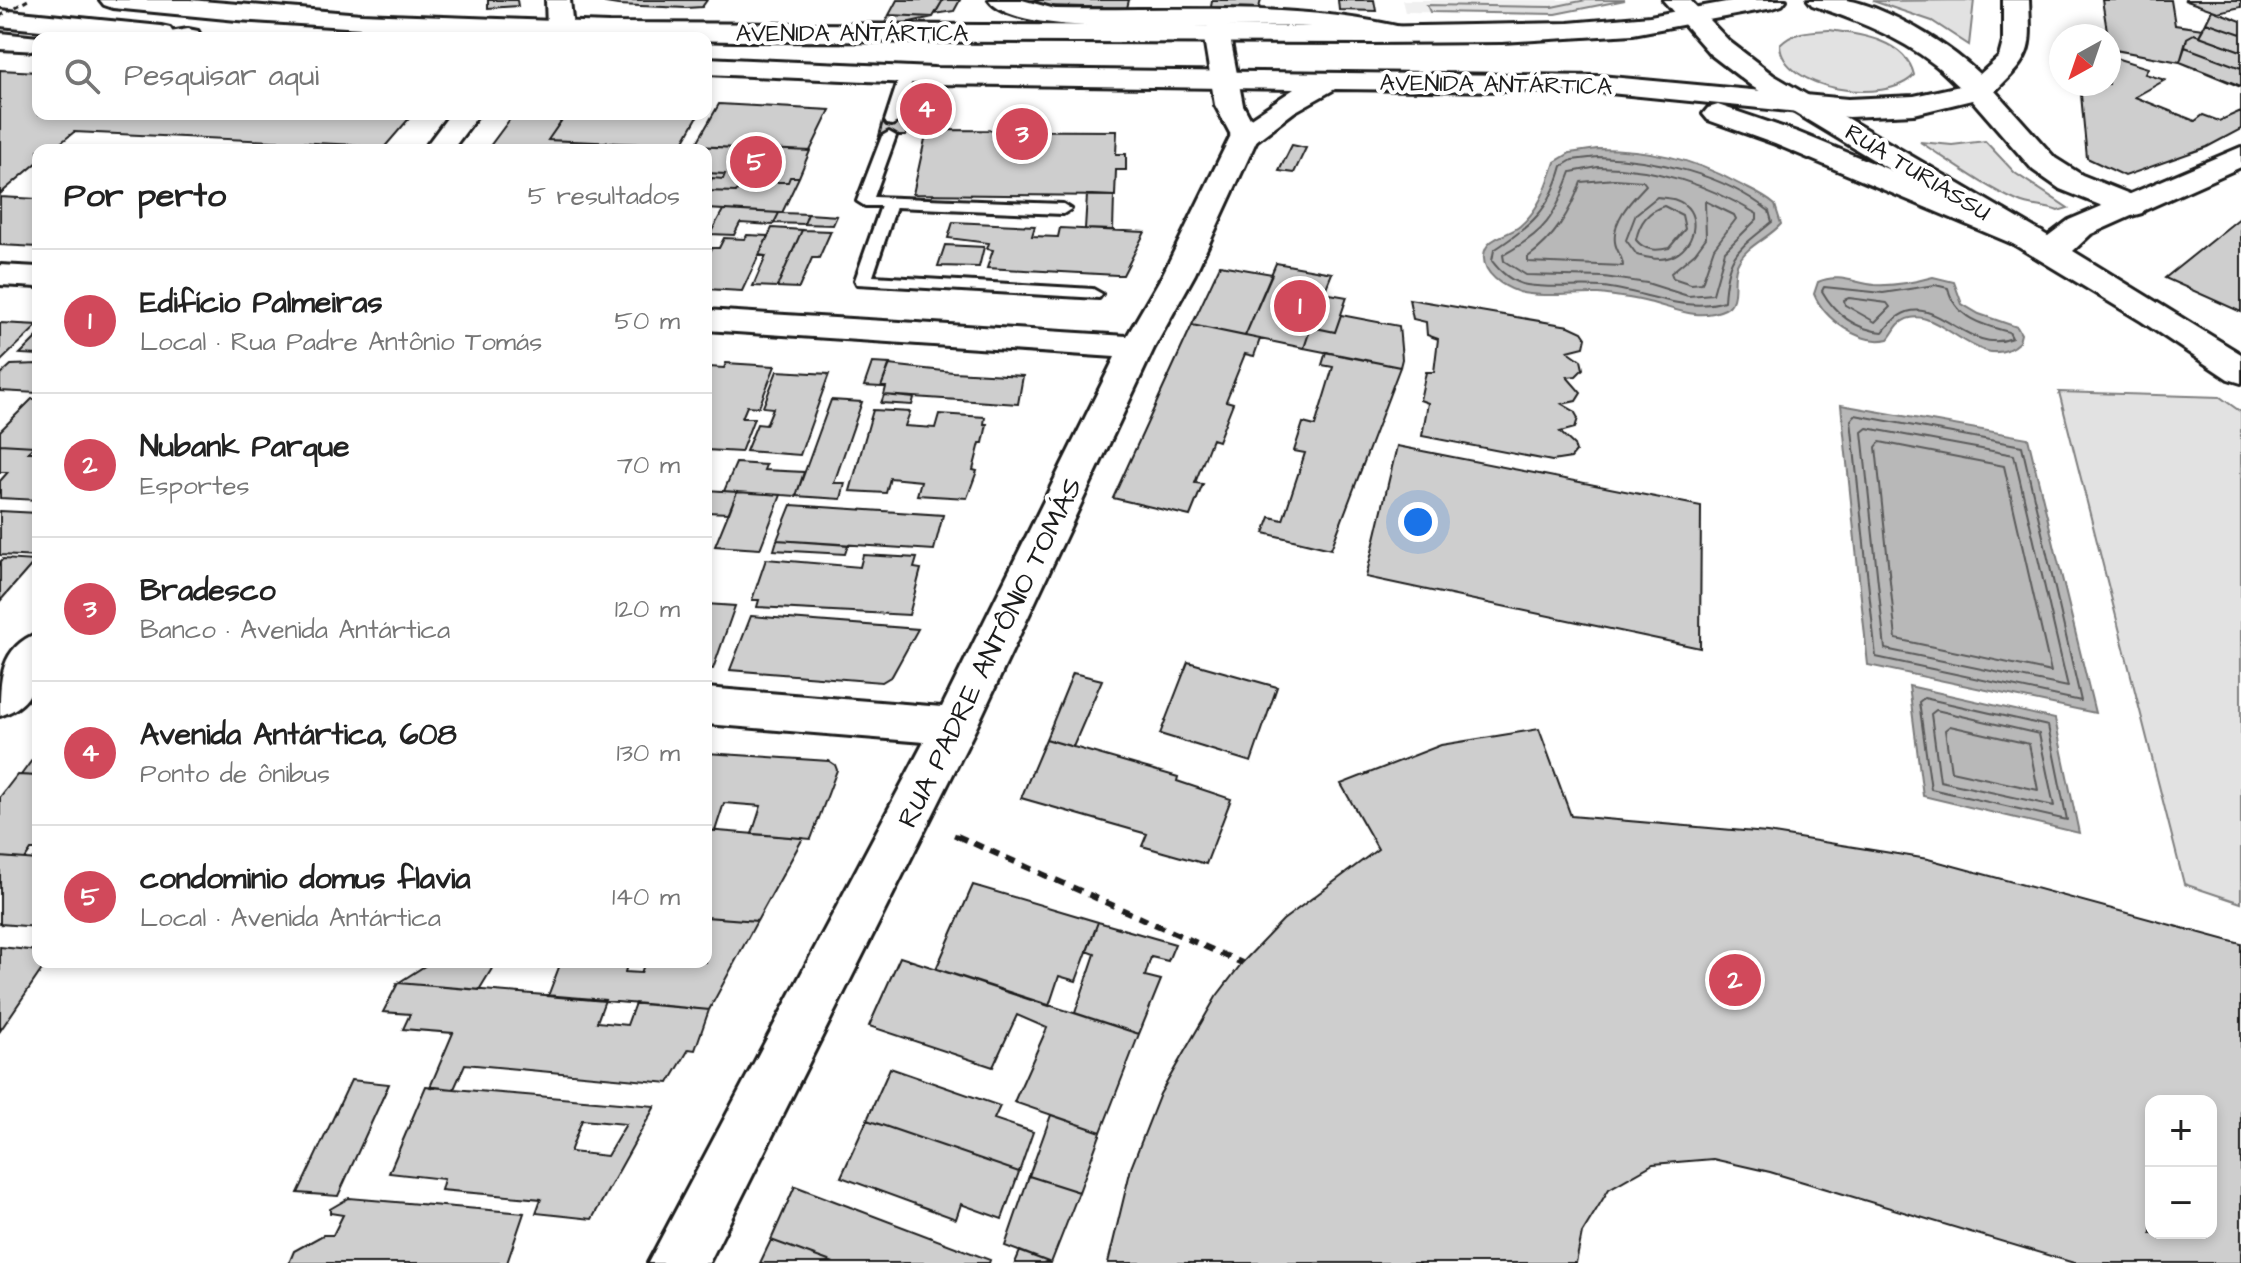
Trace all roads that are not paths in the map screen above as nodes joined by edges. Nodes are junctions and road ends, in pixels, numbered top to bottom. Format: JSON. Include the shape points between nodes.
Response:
{"nodes":[{"id":1,"x":113,"y":0,"type":"edge"},
{"id":2,"x":558,"y":0,"type":"edge"},
{"id":3,"x":999,"y":0,"type":"edge"},
{"id":4,"x":1773,"y":0,"type":"edge"},
{"id":5,"x":1821,"y":0,"type":"edge"},
{"id":6,"x":2016,"y":0,"type":"edge"},
{"id":7,"x":1683,"y":8,"type":"edge"},
{"id":8,"x":0,"y":17,"type":"edge"},
{"id":9,"x":1396,"y":23,"type":"junction"},
{"id":10,"x":560,"y":28,"type":"junction"},
{"id":11,"x":141,"y":32,"type":"edge"},
{"id":12,"x":705,"y":32,"type":"edge"},
{"id":13,"x":712,"y":32,"type":"edge"},
{"id":14,"x":1216,"y":32,"type":"junction"},
{"id":15,"x":970,"y":33,"type":"junction"},
{"id":16,"x":0,"y":41,"type":"edge"},
{"id":17,"x":32,"y":43,"type":"edge"},
{"id":18,"x":712,"y":66,"type":"edge"},
{"id":19,"x":907,"y":75,"type":"junction"},
{"id":20,"x":1224,"y":79,"type":"junction"},
{"id":21,"x":1329,"y":81,"type":"junction"},
{"id":22,"x":1620,"y":86,"type":"junction"},
{"id":23,"x":1979,"y":90,"type":"junction"},
{"id":24,"x":1806,"y":106,"type":"junction"},
{"id":25,"x":460,"y":120,"type":"edge"},
{"id":26,"x":1245,"y":135,"type":"junction"},
{"id":27,"x":442,"y":144,"type":"edge"},
{"id":28,"x":2241,"y":156,"type":"edge"},
{"id":29,"x":890,"y":202,"type":"junction"},
{"id":30,"x":2131,"y":206,"type":"junction"},
{"id":31,"x":1063,"y":209,"type":"dead end"},
{"id":32,"x":2043,"y":247,"type":"junction"},
{"id":33,"x":0,"y":275,"type":"edge"},
{"id":34,"x":32,"y":277,"type":"edge"},
{"id":35,"x":1093,"y":294,"type":"dead end"},
{"id":36,"x":712,"y":320,"type":"edge"},
{"id":37,"x":1137,"y":348,"type":"junction"},
{"id":38,"x":2241,"y":371,"type":"edge"},
{"id":39,"x":28,"y":653,"type":"edge"},
{"id":40,"x":0,"y":698,"type":"edge"},
{"id":41,"x":712,"y":706,"type":"edge"},
{"id":42,"x":955,"y":726,"type":"junction"},
{"id":43,"x":678,"y":1263,"type":"edge"}],
"edges":[{"from":1,"to":10,"type":"main road","name":"AVENIDA ANTÁRTICA","via":[[240,14]]},
{"from":2,"to":10,"type":"street"},
{"from":3,"to":9,"type":"street","name":"AVENIDA ANTÁRTICA","via":[[1055,17]]},
{"from":3,"to":15,"type":"street"},
{"from":4,"to":7,"type":"main road","name":"AVENIDA ANTÁRTICA"},
{"from":5,"to":23,"type":"main road","via":[[1935,50]]},
{"from":6,"to":23,"type":"main road","via":[[2012,60]]},
{"from":7,"to":9,"type":"main road","name":"AVENIDA ANTÁRTICA","via":[[1636,26]]},
{"from":7,"to":24,"type":"main road","name":"RUA TURIASSU","via":[[1720,48]]},
{"from":8,"to":11,"type":"main road"},
{"from":9,"to":14,"type":"main road","name":"AVENIDA ANTÁRTICA"},
{"from":10,"to":12,"type":"main road","name":"AVENIDA ANTÁRTICA"},
{"from":13,"to":15,"type":"main road","name":"AVENIDA ANTÁRTICA"},
{"from":14,"to":15,"type":"main road","name":"AVENIDA ANTÁRTICA"},
{"from":14,"to":20,"type":"street"},
{"from":16,"to":17,"type":"main road"},
{"from":18,"to":19,"type":"main road","name":"AVENIDA ANTÁRTICA"},
{"from":19,"to":20,"type":"main road","name":"AVENIDA ANTÁRTICA"},
{"from":19,"to":29,"type":"lane","via":[[865,201]]},
{"from":20,"to":21,"type":"main road","name":"AVENIDA ANTÁRTICA"},
{"from":20,"to":26,"type":"street","via":[[1229,105]]},
{"from":21,"to":22,"type":"main road","name":"AVENIDA ANTÁRTICA"},
{"from":21,"to":26,"type":"main road"},
{"from":22,"to":24,"type":"main road","name":"AVENIDA ANTÁRTICA"},
{"from":22,"to":32,"type":"main road","via":[[1786,138]]},
{"from":23,"to":24,"type":"main road","name":"AVENIDA ANTÁRTICA","via":[[1914,105]]},
{"from":23,"to":30,"type":"main road","via":[[2044,164],[2071,182]]},
{"from":24,"to":32,"type":"main road","name":"RUA TURIASSU"},
{"from":25,"to":27,"type":"street"},
{"from":26,"to":37,"type":"street","name":"RUA PADRE ANTÔNIO TOMÁS"},
{"from":28,"to":30,"type":"main road"},
{"from":29,"to":31,"type":"lane"},
{"from":29,"to":35,"type":"lane","via":[[863,280]]},
{"from":30,"to":32,"type":"main road","via":[[2065,236],[2057,245]]},
{"from":32,"to":38,"type":"main road"},
{"from":33,"to":34,"type":"street"},
{"from":36,"to":37,"type":"street"},
{"from":37,"to":42,"type":"street","name":"RUA PADRE ANTÔNIO TOMÁS"},
{"from":39,"to":40,"type":"street"},
{"from":41,"to":42,"type":"street"},
{"from":42,"to":43,"type":"street","name":"RUA PADRE ANTÔNIO TOMÁS"}]}
